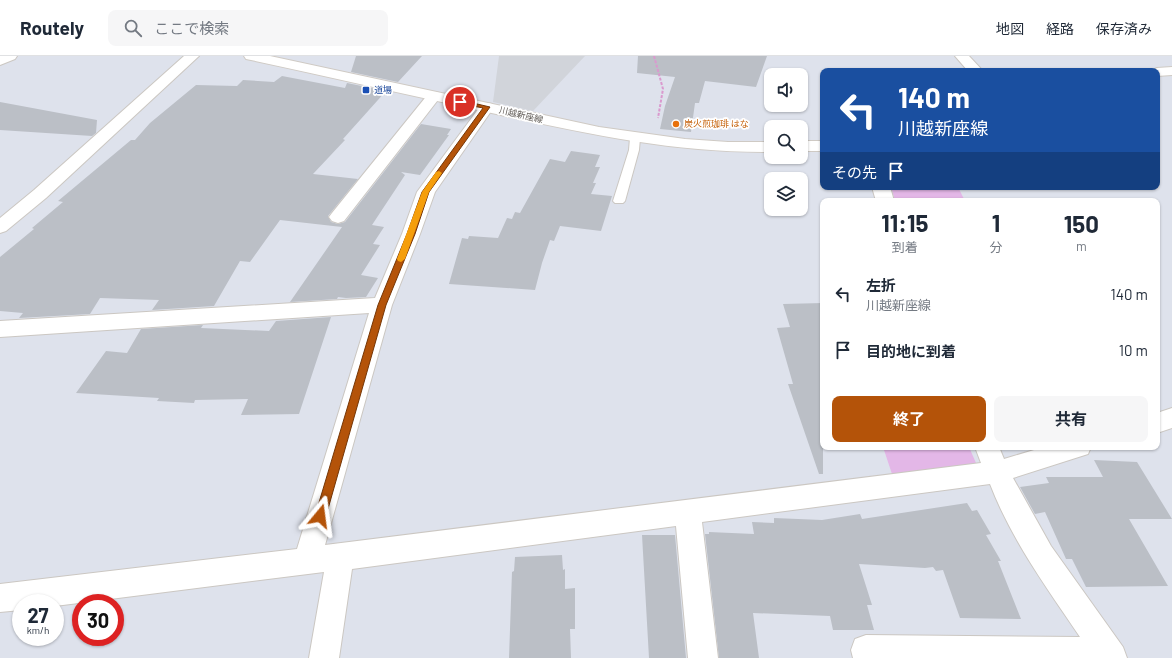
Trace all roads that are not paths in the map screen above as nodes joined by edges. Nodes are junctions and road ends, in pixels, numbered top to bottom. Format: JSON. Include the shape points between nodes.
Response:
{"nodes":[{"id":1,"x":10,"y":56,"type":"edge"},
{"id":2,"x":192,"y":56,"type":"edge"},
{"id":3,"x":251,"y":56,"type":"edge"},
{"id":4,"x":962,"y":56,"type":"edge"},
{"id":5,"x":0,"y":62,"type":"edge"},
{"id":6,"x":973,"y":68,"type":"edge"},
{"id":7,"x":1172,"y":71,"type":"edge"},
{"id":8,"x":1160,"y":72,"type":"edge"},
{"id":9,"x":434,"y":96,"type":"junction"},
{"id":10,"x":487,"y":107,"type":"junction"},
{"id":11,"x":635,"y":138,"type":"junction"},
{"id":12,"x":808,"y":146,"type":"edge"},
{"id":13,"x":820,"y":146,"type":"edge"},
{"id":14,"x":764,"y":147,"type":"edge"},
{"id":15,"x":619,"y":201,"type":"dead end"},
{"id":16,"x":338,"y":217,"type":"dead end"},
{"id":17,"x":3,"y":223,"type":"edge"},
{"id":18,"x":382,"y":305,"type":"junction"},
{"id":19,"x":0,"y":329,"type":"edge"},
{"id":20,"x":1172,"y":418,"type":"edge"},
{"id":21,"x":1160,"y":422,"type":"edge"},
{"id":22,"x":988,"y":450,"type":"edge"},
{"id":23,"x":1069,"y":450,"type":"edge"},
{"id":24,"x":998,"y":472,"type":"junction"},
{"id":25,"x":688,"y":512,"type":"junction"},
{"id":26,"x":340,"y":557,"type":"junction"},
{"id":27,"x":307,"y":561,"type":"junction"},
{"id":28,"x":0,"y":598,"type":"edge"},
{"id":29,"x":1110,"y":655,"type":"edge"},
{"id":30,"x":324,"y":658,"type":"edge"},
{"id":31,"x":703,"y":658,"type":"edge"},
{"id":32,"x":868,"y":658,"type":"edge"}],
"edges":[{"from":1,"to":5,"type":"street"},
{"from":2,"to":17,"type":"street"},
{"from":3,"to":9,"type":"street","name":"川越新座線"},
{"from":4,"to":6,"type":"street"},
{"from":7,"to":8,"type":"street"},
{"from":9,"to":10,"type":"street","name":"川越新座線"},
{"from":9,"to":16,"type":"street"},
{"from":10,"to":11,"type":"street","name":"川越新座線"},
{"from":10,"to":18,"type":"street","via":[[426,192]]},
{"from":11,"to":14,"type":"street","name":"川越新座線","via":[[706,146]]},
{"from":11,"to":15,"type":"lane"},
{"from":12,"to":13,"type":"street"},
{"from":18,"to":19,"type":"street"},
{"from":18,"to":27,"type":"street"},
{"from":20,"to":21,"type":"street"},
{"from":22,"to":24,"type":"street"},
{"from":23,"to":24,"type":"street"},
{"from":24,"to":25,"type":"street"},
{"from":24,"to":29,"type":"street","via":[[1006,493],[1040,555]]},
{"from":25,"to":26,"type":"street"},
{"from":25,"to":31,"type":"street"},
{"from":26,"to":27,"type":"street"},
{"from":26,"to":30,"type":"street"},
{"from":27,"to":28,"type":"street"},
{"from":29,"to":32,"type":"street","via":[[866,650]]}]}
